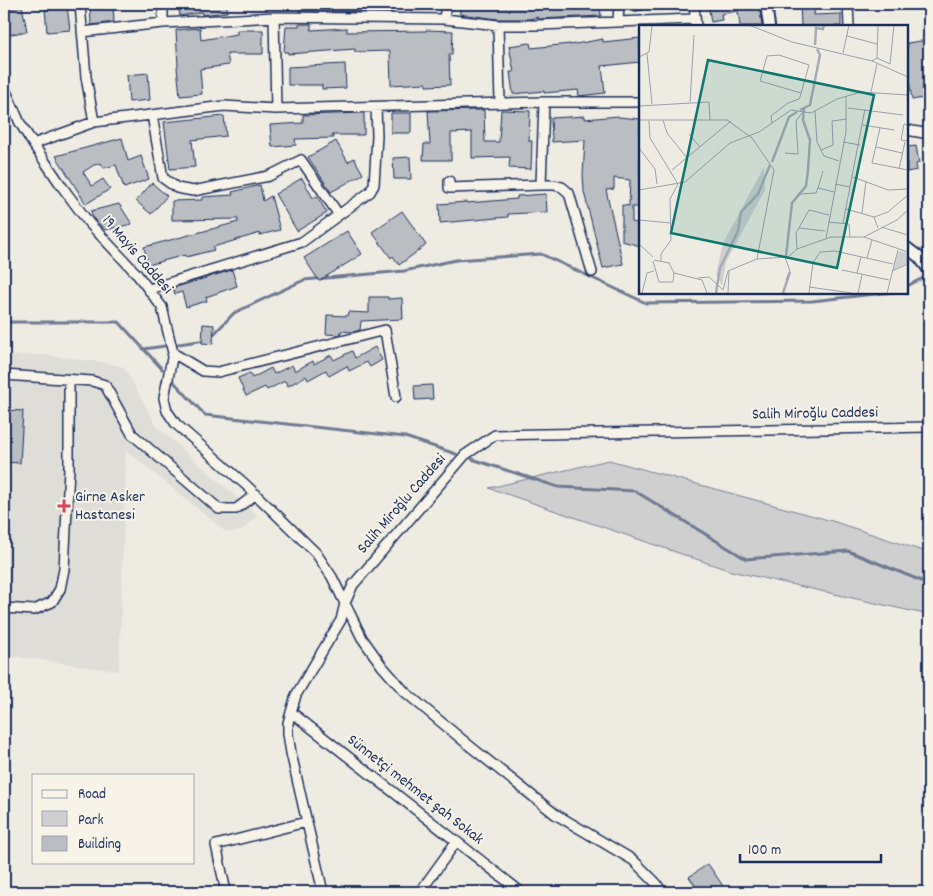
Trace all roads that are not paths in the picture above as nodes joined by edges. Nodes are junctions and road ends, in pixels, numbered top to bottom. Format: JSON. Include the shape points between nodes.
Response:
{"nodes":[{"id":1,"x":80,"y":4,"type":"edge"},
{"id":2,"x":163,"y":4,"type":"edge"},
{"id":3,"x":446,"y":4,"type":"edge"},
{"id":4,"x":619,"y":4,"type":"edge"},
{"id":5,"x":694,"y":4,"type":"edge"},
{"id":6,"x":766,"y":4,"type":"edge"},
{"id":7,"x":848,"y":4,"type":"edge"},
{"id":8,"x":274,"y":17,"type":"junction"},
{"id":9,"x":444,"y":19,"type":"junction"},
{"id":10,"x":618,"y":22,"type":"junction"},
{"id":11,"x":163,"y":23,"type":"junction"},
{"id":12,"x":695,"y":23,"type":"edge"},
{"id":13,"x":498,"y":25,"type":"junction"},
{"id":14,"x":769,"y":25,"type":"edge"},
{"id":15,"x":849,"y":25,"type":"edge"},
{"id":16,"x":82,"y":32,"type":"junction"},
{"id":17,"x":4,"y":87,"type":"edge"},
{"id":18,"x":544,"y":102,"type":"junction"},
{"id":19,"x":639,"y":102,"type":"edge"},
{"id":20,"x":500,"y":103,"type":"junction"},
{"id":21,"x":376,"y":107,"type":"junction"},
{"id":22,"x":276,"y":110,"type":"junction"},
{"id":23,"x":152,"y":115,"type":"junction"},
{"id":24,"x":94,"y":122,"type":"junction"},
{"id":25,"x":908,"y":130,"type":"edge"},
{"id":26,"x":929,"y":134,"type":"edge"},
{"id":27,"x":33,"y":144,"type":"junction"},
{"id":28,"x":449,"y":181,"type":"dead end"},
{"id":29,"x":541,"y":185,"type":"junction"},
{"id":30,"x":339,"y":215,"type":"junction"},
{"id":31,"x":908,"y":249,"type":"edge"},
{"id":32,"x":929,"y":270,"type":"edge"},
{"id":33,"x":592,"y":272,"type":"dead end"},
{"id":34,"x":149,"y":289,"type":"junction"},
{"id":35,"x":173,"y":353,"type":"junction"},
{"id":36,"x":4,"y":375,"type":"edge"},
{"id":37,"x":70,"y":380,"type":"junction"},
{"id":38,"x":396,"y":397,"type":"dead end"},
{"id":39,"x":929,"y":427,"type":"edge"},
{"id":40,"x":256,"y":494,"type":"junction"},
{"id":41,"x":345,"y":604,"type":"junction"},
{"id":42,"x":4,"y":608,"type":"edge"},
{"id":43,"x":291,"y":712,"type":"junction"},
{"id":44,"x":306,"y":822,"type":"junction"},
{"id":45,"x":456,"y":842,"type":"junction"},
{"id":46,"x":226,"y":892,"type":"edge"},
{"id":47,"x":323,"y":892,"type":"edge"},
{"id":48,"x":420,"y":892,"type":"edge"},
{"id":49,"x":521,"y":892,"type":"edge"},
{"id":50,"x":662,"y":892,"type":"edge"}],
"edges":[{"from":1,"to":16,"type":"street"},
{"from":2,"to":11,"type":"street"},
{"from":3,"to":9,"type":"street"},
{"from":4,"to":10,"type":"street"},
{"from":5,"to":12,"type":"street"},
{"from":6,"to":14,"type":"street"},
{"from":7,"to":15,"type":"street"},
{"from":8,"to":9,"type":"street"},
{"from":8,"to":11,"type":"street"},
{"from":8,"to":22,"type":"street"},
{"from":9,"to":13,"type":"street"},
{"from":10,"to":12,"type":"street"},
{"from":10,"to":13,"type":"street"},
{"from":11,"to":16,"type":"street"},
{"from":13,"to":20,"type":"street"},
{"from":16,"to":24,"type":"street"},
{"from":17,"to":27,"type":"street","name":"19 Mayis Caddesi"},
{"from":18,"to":19,"type":"street"},
{"from":18,"to":20,"type":"street"},
{"from":18,"to":29,"type":"street"},
{"from":20,"to":21,"type":"street"},
{"from":21,"to":22,"type":"street"},
{"from":21,"to":30,"type":"street","via":[[374,185],[370,192]]},
{"from":22,"to":23,"type":"street","via":[[224,106]]},
{"from":23,"to":24,"type":"street"},
{"from":23,"to":30,"type":"street","via":[[163,178],[177,188],[192,191],[269,176],[301,160]]},
{"from":24,"to":27,"type":"street"},
{"from":25,"to":26,"type":"street"},
{"from":27,"to":34,"type":"street","name":"19 Mayis Caddesi","via":[[89,223]]},
{"from":28,"to":29,"type":"street","via":[[450,188]]},
{"from":29,"to":33,"type":"street","via":[[562,187],[569,193]]},
{"from":30,"to":34,"type":"street","via":[[302,242]]},
{"from":31,"to":32,"type":"street"},
{"from":34,"to":35,"type":"street","name":"19 Mayis Caddesi","via":[[162,307]]},
{"from":35,"to":38,"type":"street","via":[[203,371],[218,372],[385,330]]},
{"from":35,"to":40,"type":"street","name":"19 Mayis Caddesi","via":[[164,398],[167,411],[176,424]]},
{"from":36,"to":37,"type":"street"},
{"from":37,"to":40,"type":"street","via":[[105,385],[132,434],[219,509],[236,509]]},
{"from":37,"to":42,"type":"street","via":[[70,470],[60,589],[52,602],[34,610]]},
{"from":39,"to":41,"type":"street","name":"Salih Miroğlu Caddesi","via":[[495,435],[465,455],[353,585]]},
{"from":40,"to":41,"type":"street","name":"19 Mayis Caddesi","via":[[316,553]]},
{"from":41,"to":43,"type":"street","name":"Salih Miroğlu Caddesi","via":[[341,620],[296,696]]},
{"from":41,"to":50,"type":"street","via":[[362,638],[404,692],[555,814],[633,860]]},
{"from":43,"to":44,"type":"street","name":"Salih Miroğlu Caddesi","via":[[288,723],[290,753]]},
{"from":43,"to":45,"type":"street","name":"Sünnetçi mehmet şah Sokak"},
{"from":44,"to":46,"type":"street","via":[[216,845]]},
{"from":44,"to":47,"type":"street","name":"Salih Miroğlu Caddesi"},
{"from":45,"to":48,"type":"street"},
{"from":45,"to":49,"type":"street","name":"Sünnetçi mehmet şah Sokak"}]}
